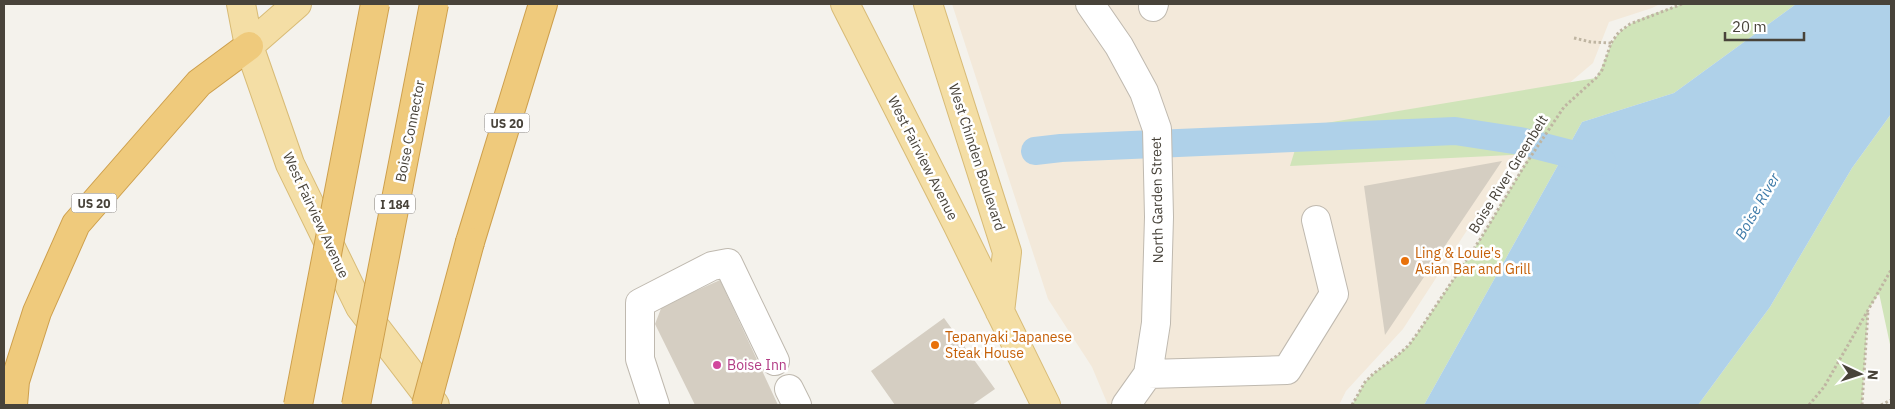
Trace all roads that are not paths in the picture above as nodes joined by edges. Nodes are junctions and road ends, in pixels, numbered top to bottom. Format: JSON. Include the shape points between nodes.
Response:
{"nodes":[{"id":1,"x":241,"y":4,"type":"edge"},
{"id":2,"x":297,"y":4,"type":"edge"},
{"id":3,"x":374,"y":4,"type":"edge"},
{"id":4,"x":434,"y":4,"type":"edge"},
{"id":5,"x":543,"y":4,"type":"edge"},
{"id":6,"x":844,"y":4,"type":"edge"},
{"id":7,"x":928,"y":4,"type":"edge"},
{"id":8,"x":1090,"y":4,"type":"edge"},
{"id":9,"x":249,"y":46,"type":"junction"},
{"id":10,"x":1316,"y":220,"type":"dead end"},
{"id":11,"x":1000,"y":312,"type":"junction"},
{"id":12,"x":775,"y":361,"type":"dead end"},
{"id":13,"x":1148,"y":374,"type":"junction"},
{"id":14,"x":13,"y":405,"type":"edge"},
{"id":15,"x":298,"y":405,"type":"edge"},
{"id":16,"x":356,"y":405,"type":"edge"},
{"id":17,"x":426,"y":405,"type":"edge"},
{"id":18,"x":435,"y":405,"type":"edge"},
{"id":19,"x":655,"y":405,"type":"edge"},
{"id":20,"x":1046,"y":405,"type":"edge"},
{"id":21,"x":1126,"y":405,"type":"edge"}],
"edges":[{"from":1,"to":9,"type":"main road","name":"West Fairview Avenue"},
{"from":2,"to":9,"type":"main road","number":"US 20"},
{"from":3,"to":15,"type":"highway","bridge":true},
{"from":4,"to":16,"type":"highway","name":"Boise Connector","number":"I 184","bridge":true},
{"from":5,"to":17,"type":"highway","number":"US 20","bridge":true,"via":[[470,242]]},
{"from":6,"to":11,"type":"main road","name":"West Fairview Avenue"},
{"from":7,"to":11,"type":"main road","name":"West Chinden Boulevard","via":[[1007,252]]},
{"from":8,"to":13,"type":"street","name":"North Garden Street","via":[[1119,46],[1144,92],[1157,129],[1156,323]]},
{"from":9,"to":14,"type":"highway","number":"US 20","via":[[198,83],[76,224],[37,312],[15,381]]},
{"from":9,"to":18,"type":"main road","name":"West Fairview Avenue","via":[[290,164],[360,307]]},
{"from":10,"to":13,"type":"street","via":[[1334,294],[1287,370]]},
{"from":11,"to":20,"type":"main road","name":"West Fairview Avenue"},
{"from":12,"to":19,"type":"street","via":[[728,263],[712,266],[640,303],[640,359]]},
{"from":13,"to":21,"type":"street","name":"North Garden Street"}]}
